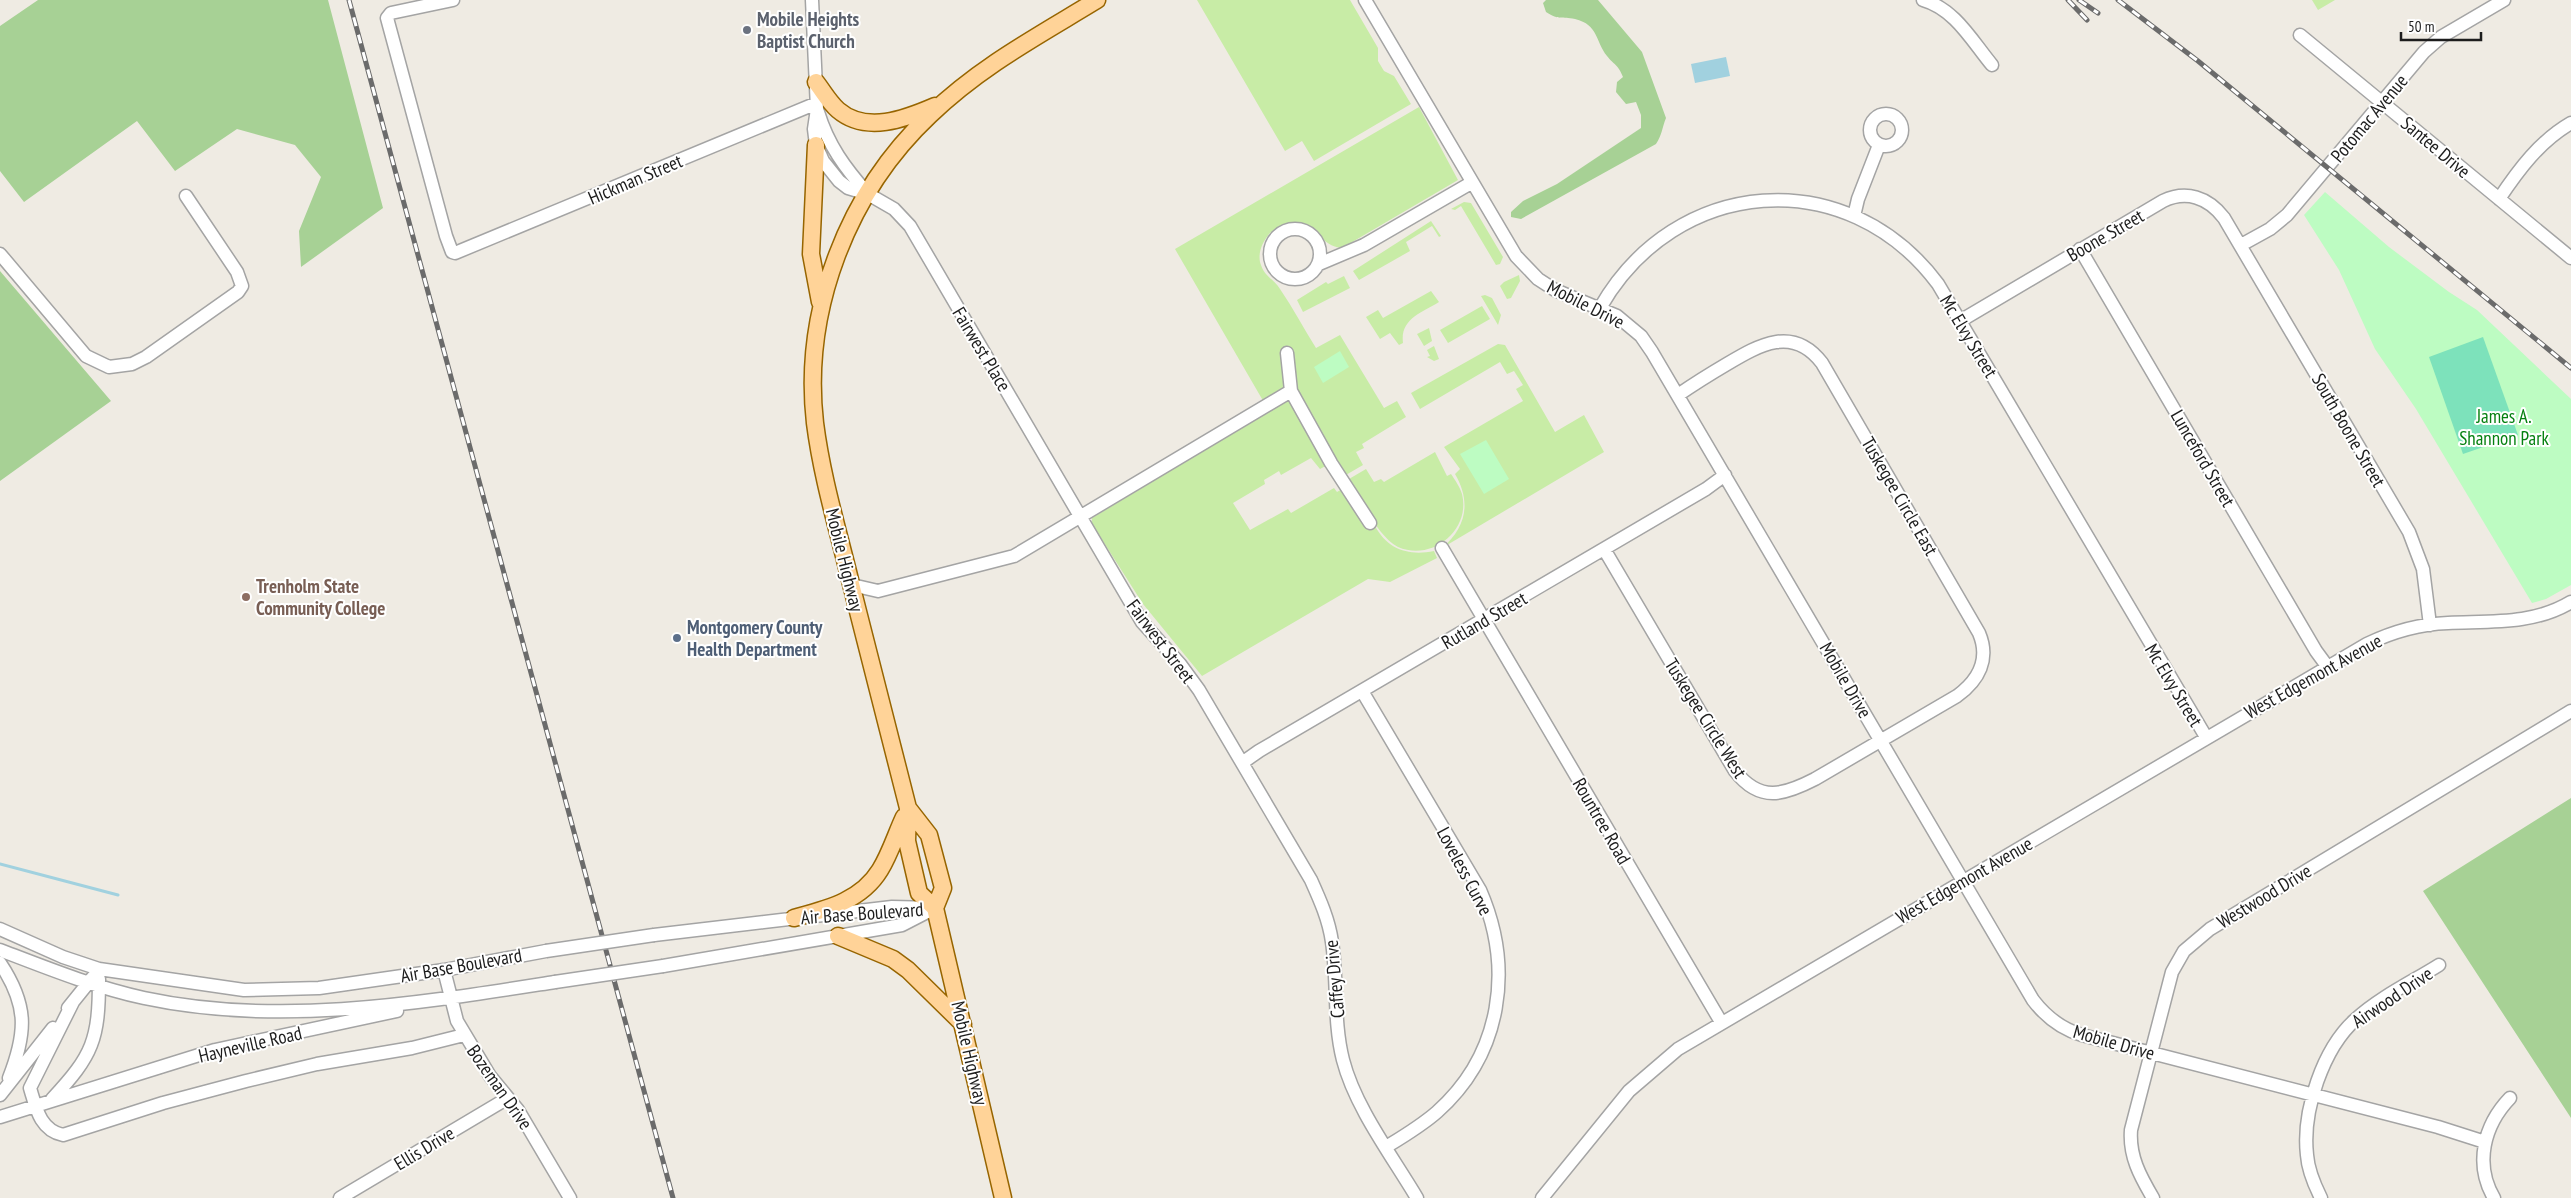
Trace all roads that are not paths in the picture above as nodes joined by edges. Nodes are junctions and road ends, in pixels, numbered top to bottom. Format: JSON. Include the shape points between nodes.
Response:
{"nodes":[{"id":1,"x":453,"y":0,"type":"edge"},
{"id":2,"x":812,"y":0,"type":"edge"},
{"id":3,"x":1097,"y":0,"type":"edge"},
{"id":4,"x":1365,"y":0,"type":"edge"},
{"id":5,"x":1923,"y":0,"type":"edge"},
{"id":6,"x":2504,"y":0,"type":"edge"},
{"id":7,"x":2300,"y":35,"type":"dead end"},
{"id":8,"x":1992,"y":65,"type":"dead end"},
{"id":9,"x":816,"y":82,"type":"junction"},
{"id":10,"x":946,"y":101,"type":"junction"},
{"id":11,"x":2382,"y":103,"type":"junction"},
{"id":12,"x":817,"y":106,"type":"junction"},
{"id":13,"x":2571,"y":123,"type":"edge"},
{"id":14,"x":816,"y":144,"type":"junction"},
{"id":15,"x":1879,"y":145,"type":"dead end"},
{"id":16,"x":1472,"y":183,"type":"junction"},
{"id":17,"x":868,"y":194,"type":"junction"},
{"id":18,"x":186,"y":196,"type":"dead end"},
{"id":19,"x":2499,"y":199,"type":"junction"},
{"id":20,"x":1854,"y":216,"type":"junction"},
{"id":21,"x":2241,"y":245,"type":"junction"},
{"id":22,"x":2080,"y":249,"type":"junction"},
{"id":23,"x":0,"y":254,"type":"edge"},
{"id":24,"x":2571,"y":258,"type":"edge"},
{"id":25,"x":1319,"y":264,"type":"junction"},
{"id":26,"x":821,"y":307,"type":"junction"},
{"id":27,"x":1600,"y":308,"type":"junction"},
{"id":28,"x":1960,"y":321,"type":"junction"},
{"id":29,"x":1288,"y":353,"type":"dead end"},
{"id":30,"x":1290,"y":391,"type":"junction"},
{"id":31,"x":1678,"y":395,"type":"junction"},
{"id":32,"x":1725,"y":475,"type":"junction"},
{"id":33,"x":1081,"y":517,"type":"junction"},
{"id":34,"x":1370,"y":523,"type":"dead end"},
{"id":35,"x":1442,"y":548,"type":"dead end"},
{"id":36,"x":1604,"y":549,"type":"junction"},
{"id":37,"x":852,"y":584,"type":"junction"},
{"id":38,"x":2571,"y":602,"type":"edge"},
{"id":39,"x":1484,"y":620,"type":"junction"},
{"id":40,"x":2430,"y":624,"type":"junction"},
{"id":41,"x":2327,"y":666,"type":"junction"},
{"id":42,"x":1362,"y":691,"type":"junction"},
{"id":43,"x":2571,"y":711,"type":"edge"},
{"id":44,"x":2206,"y":737,"type":"junction"},
{"id":45,"x":1881,"y":740,"type":"junction"},
{"id":46,"x":1242,"y":763,"type":"junction"},
{"id":47,"x":908,"y":808,"type":"junction"},
{"id":48,"x":1963,"y":880,"type":"junction"},
{"id":49,"x":935,"y":908,"type":"junction"},
{"id":50,"x":794,"y":918,"type":"junction"},
{"id":51,"x":0,"y":929,"type":"edge"},
{"id":52,"x":838,"y":936,"type":"junction"},
{"id":53,"x":0,"y":950,"type":"edge"},
{"id":54,"x":0,"y":963,"type":"edge"},
{"id":55,"x":2439,"y":965,"type":"dead end"},
{"id":56,"x":100,"y":969,"type":"junction"},
{"id":57,"x":444,"y":970,"type":"junction"},
{"id":58,"x":94,"y":985,"type":"junction"},
{"id":59,"x":451,"y":998,"type":"junction"},
{"id":60,"x":72,"y":1002,"type":"junction"},
{"id":61,"x":1722,"y":1022,"type":"junction"},
{"id":62,"x":963,"y":1024,"type":"junction"},
{"id":63,"x":464,"y":1035,"type":"junction"},
{"id":64,"x":2150,"y":1053,"type":"junction"},
{"id":65,"x":2,"y":1093,"type":"edge"},
{"id":66,"x":2314,"y":1095,"type":"junction"},
{"id":67,"x":508,"y":1098,"type":"junction"},
{"id":68,"x":2510,"y":1098,"type":"dead end"},
{"id":69,"x":52,"y":1100,"type":"junction"},
{"id":70,"x":35,"y":1105,"type":"junction"},
{"id":71,"x":0,"y":1117,"type":"edge"},
{"id":72,"x":2485,"y":1142,"type":"junction"},
{"id":73,"x":1386,"y":1146,"type":"junction"},
{"id":74,"x":340,"y":1198,"type":"edge"},
{"id":75,"x":570,"y":1198,"type":"edge"},
{"id":76,"x":1003,"y":1198,"type":"edge"},
{"id":77,"x":1417,"y":1198,"type":"edge"},
{"id":78,"x":1542,"y":1198,"type":"edge"},
{"id":79,"x":2153,"y":1198,"type":"edge"},
{"id":80,"x":2320,"y":1198,"type":"edge"},
{"id":81,"x":2494,"y":1198,"type":"edge"}],
"edges":[{"from":1,"to":12,"type":"street","name":"Hickman Street","via":[[388,15],[387,18],[452,252]]},
{"from":2,"to":9,"type":"street"},
{"from":3,"to":10,"type":"main road","via":[[1021,44]]},
{"from":4,"to":16,"type":"street","name":"Mobile Drive"},
{"from":5,"to":8,"type":"street","via":[[1953,16]]},
{"from":6,"to":11,"type":"street","name":"Potomac Avenue","via":[[2432,44]]},
{"from":7,"to":11,"type":"street","name":"Santee Drive"},
{"from":9,"to":10,"type":"main road","via":[[838,110],[870,122],[908,117]]},
{"from":9,"to":12,"type":"street"},
{"from":10,"to":17,"type":"main road","via":[[908,138]]},
{"from":11,"to":19,"type":"street","name":"Santee Drive"},
{"from":11,"to":21,"type":"street","name":"Potomac Avenue","via":[[2287,215]]},
{"from":12,"to":14,"type":"street"},
{"from":12,"to":17,"type":"street","via":[[829,142],[841,163]]},
{"from":13,"to":19,"type":"street","via":[[2540,146]]},
{"from":14,"to":17,"type":"street","via":[[823,161],[839,182]]},
{"from":14,"to":26,"type":"main road","via":[[811,254]]},
{"from":15,"to":20,"type":"street"},
{"from":16,"to":25,"type":"street","via":[[1364,246]]},
{"from":16,"to":27,"type":"street","name":"Mobile Drive","via":[[1507,243],[1527,269],[1554,290]]},
{"from":17,"to":26,"type":"main road","via":[[846,236]]},
{"from":17,"to":33,"type":"street","name":"Fairwest Place","via":[[894,209],[910,226]]},
{"from":18,"to":23,"type":"street","via":[[237,272],[242,286],[238,292],[132,364],[109,367],[86,356]]},
{"from":19,"to":24,"type":"street","name":"Santee Drive"},
{"from":20,"to":27,"type":"street","name":"Mc Elvy Street","via":[[1824,205],[1786,200],[1746,203],[1711,212],[1678,228],[1645,251],[1620,277]]},
{"from":20,"to":28,"type":"street","name":"Mc Elvy Street","via":[[1870,222],[1916,257],[1938,284]]},
{"from":21,"to":22,"type":"street","name":"Boone Street","via":[[2214,207],[2189,196],[2162,202]]},
{"from":21,"to":40,"type":"street","name":"South Boone Street","via":[[2409,532],[2423,569]]},
{"from":22,"to":28,"type":"street","name":"Boone Street"},
{"from":22,"to":41,"type":"street","name":"Lunceford Street"},
{"from":25,"to":25,"type":"street","via":[[1303,278],[1288,278],[1275,269],[1270,259],[1270,248],[1283,232],[1293,228],[1304,230],[1319,244]]},
{"from":26,"to":37,"type":"main road","name":"Mobile Highway","via":[[814,355],[815,421],[824,480]]},
{"from":27,"to":31,"type":"street","name":"Mobile Drive","via":[[1617,316],[1641,336]]},
{"from":28,"to":44,"type":"street","name":"Mc Elvy Street"},
{"from":29,"to":30,"type":"street"},
{"from":30,"to":33,"type":"street"},
{"from":30,"to":34,"type":"street"},
{"from":31,"to":32,"type":"street","name":"Mobile Drive"},
{"from":31,"to":45,"type":"street","name":"Tuskegee Circle East","via":[[1760,346],[1778,341],[1804,347],[1818,357],[1847,406],[1972,620],[1982,638],[1984,651],[1982,668],[1967,689]]},
{"from":32,"to":36,"type":"street","name":"Rutland Street"},
{"from":32,"to":45,"type":"street","name":"Mobile Drive"},
{"from":33,"to":37,"type":"street","via":[[1008,559],[878,591]]},
{"from":33,"to":46,"type":"street","name":"Fairwest Street","via":[[1142,622],[1199,690]]},
{"from":35,"to":39,"type":"street","name":"Rountree Road"},
{"from":36,"to":39,"type":"street","name":"Rutland Street"},
{"from":36,"to":45,"type":"street","name":"Tuskegee Circle West","via":[[1736,771],[1751,787],[1772,793],[1792,791]]},
{"from":37,"to":47,"type":"main road","name":"Mobile Highway"},
{"from":38,"to":40,"type":"street","name":"West Edgemont Avenue","via":[[2529,618]]},
{"from":39,"to":42,"type":"street","name":"Rutland Street"},
{"from":39,"to":61,"type":"street","name":"Rountree Road"},
{"from":40,"to":41,"type":"street","name":"West Edgemont Avenue","via":[[2383,636]]},
{"from":41,"to":44,"type":"street","name":"West Edgemont Avenue"},
{"from":42,"to":46,"type":"street","name":"Rutland Street"},
{"from":42,"to":73,"type":"street","name":"Loveless Curve","via":[[1480,890],[1493,923],[1499,962],[1499,990],[1493,1021],[1474,1067],[1438,1112]]},
{"from":43,"to":64,"type":"street","name":"Westwood Drive","via":[[2199,937],[2184,951],[2172,972]]},
{"from":44,"to":48,"type":"street","name":"West Edgemont Avenue"},
{"from":45,"to":48,"type":"street","name":"Mobile Drive"},
{"from":46,"to":73,"type":"street","name":"Caffey Drive","via":[[1322,904],[1332,941],[1343,1059],[1358,1098]]},
{"from":47,"to":49,"type":"main road","name":"Mobile Highway","via":[[907,841],[919,892]]},
{"from":47,"to":49,"type":"main road","name":"Mobile Highway","via":[[930,835],[943,888]]},
{"from":47,"to":50,"type":"main road","via":[[880,871],[867,885],[833,908]]},
{"from":48,"to":61,"type":"street","name":"West Edgemont Avenue"},
{"from":48,"to":64,"type":"street","name":"Mobile Drive","via":[[2033,1000],[2047,1016],[2071,1032]]},
{"from":49,"to":50,"type":"street","name":"Air Base Boulevard","via":[[892,907]]},
{"from":49,"to":52,"type":"street","name":"Air Base Boulevard","via":[[902,926]]},
{"from":49,"to":62,"type":"main road","name":"Mobile Highway"},
{"from":50,"to":57,"type":"street","name":"Air Base Boulevard","bridge":true,"via":[[546,951]]},
{"from":51,"to":56,"type":"street","name":"Air Base Boulevard","via":[[63,957]]},
{"from":52,"to":59,"type":"street","name":"Air Base Boulevard","bridge":true},
{"from":52,"to":62,"type":"main road","via":[[894,960]]},
{"from":53,"to":58,"type":"street","name":"Air Base Boulevard"},
{"from":54,"to":65,"type":"street","via":[[13,982],[21,1004],[23,1029],[19,1052]]},
{"from":55,"to":66,"type":"street","name":"Airwood Drive","via":[[2366,1011],[2342,1033],[2324,1061]]},
{"from":56,"to":57,"type":"street","name":"Air Base Boulevard","via":[[244,990],[319,988]]},
{"from":56,"to":58,"type":"street"},
{"from":57,"to":59,"type":"street","name":"Bozeman Drive"},
{"from":58,"to":59,"type":"street","name":"Air Base Boulevard","via":[[144,998],[207,1008],[290,1011]]},
{"from":58,"to":60,"type":"street"},
{"from":58,"to":69,"type":"street","via":[[98,1025],[90,1052]]},
{"from":59,"to":63,"type":"street","name":"Bozeman Drive","via":[[456,1021]]},
{"from":59,"to":69,"type":"street","name":"Hayneville Road","via":[[215,1050]]},
{"from":60,"to":65,"type":"street"},
{"from":60,"to":70,"type":"street","via":[[30,1088]]},
{"from":61,"to":78,"type":"street","name":"West Edgemont Avenue","via":[[1678,1049],[1636,1084]]},
{"from":62,"to":76,"type":"main road","name":"Mobile Highway"},
{"from":63,"to":67,"type":"street","name":"Bozeman Drive"},
{"from":63,"to":70,"type":"street","via":[[246,1081],[163,1103],[69,1135],[54,1134],[48,1130]]},
{"from":64,"to":66,"type":"street","name":"Mobile Drive"},
{"from":64,"to":79,"type":"street","name":"Westwood Drive","via":[[2130,1140],[2135,1165]]},
{"from":66,"to":72,"type":"street","name":"Mobile Drive"},
{"from":66,"to":80,"type":"street","name":"Airwood Drive","via":[[2307,1128],[2307,1154]]},
{"from":67,"to":74,"type":"street","name":"Ellis Drive"},
{"from":67,"to":75,"type":"street","name":"Bozeman Drive"},
{"from":68,"to":72,"type":"street","via":[[2496,1114]]},
{"from":69,"to":70,"type":"street","name":"Hayneville Road"},
{"from":70,"to":71,"type":"street","name":"Hayneville Road"},
{"from":72,"to":81,"type":"street","via":[[2484,1176]]},
{"from":73,"to":77,"type":"street","name":"Caffey Drive"}]}
